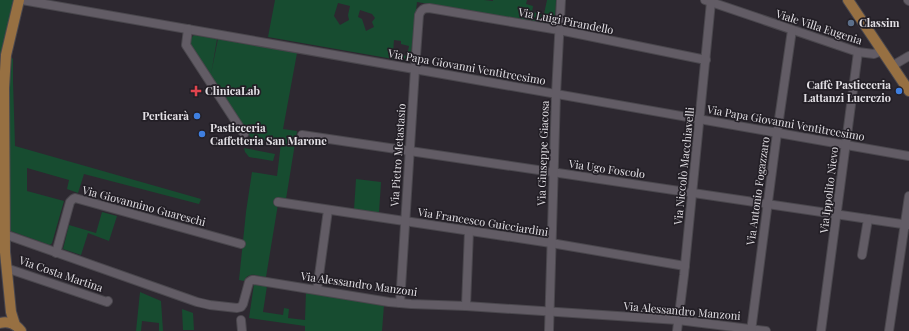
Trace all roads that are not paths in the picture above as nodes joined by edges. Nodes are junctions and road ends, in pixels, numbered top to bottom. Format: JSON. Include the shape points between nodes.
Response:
{"nodes":[{"id":1,"x":20,"y":0,"type":"edge"},
{"id":2,"x":560,"y":0,"type":"edge"},
{"id":3,"x":848,"y":0,"type":"edge"},
{"id":4,"x":708,"y":1,"type":"edge"},
{"id":5,"x":422,"y":9,"type":"joint"},
{"id":6,"x":188,"y":29,"type":"junction"},
{"id":7,"x":559,"y":30,"type":"junction"},
{"id":8,"x":792,"y":30,"type":"junction"},
{"id":9,"x":881,"y":51,"type":"junction"},
{"id":10,"x":858,"y":52,"type":"junction"},
{"id":11,"x":909,"y":56,"type":"edge"},
{"id":12,"x":706,"y":60,"type":"junction"},
{"id":13,"x":892,"y":66,"type":"junction"},
{"id":14,"x":415,"y":69,"type":"junction"},
{"id":15,"x":909,"y":91,"type":"edge"},
{"id":16,"x":556,"y":94,"type":"junction"},
{"id":17,"x":700,"y":119,"type":"junction"},
{"id":18,"x":777,"y":133,"type":"junction"},
{"id":19,"x":244,"y":134,"type":"dead end"},
{"id":20,"x":302,"y":135,"type":"dead end"},
{"id":21,"x":846,"y":145,"type":"junction"},
{"id":22,"x":409,"y":151,"type":"junction"},
{"id":23,"x":909,"y":156,"type":"edge"},
{"id":24,"x":553,"y":172,"type":"junction"},
{"id":25,"x":692,"y":193,"type":"junction"},
{"id":26,"x":909,"y":196,"type":"edge"},
{"id":27,"x":278,"y":202,"type":"dead end"},
{"id":28,"x":768,"y":204,"type":"junction"},
{"id":29,"x":328,"y":210,"type":"junction"},
{"id":30,"x":836,"y":214,"type":"junction"},
{"id":31,"x":868,"y":219,"type":"junction"},
{"id":32,"x":405,"y":221,"type":"junction"},
{"id":33,"x":907,"y":225,"type":"edge"},
{"id":34,"x":469,"y":231,"type":"junction"},
{"id":35,"x":4,"y":234,"type":"junction"},
{"id":36,"x":551,"y":243,"type":"junction"},
{"id":37,"x":241,"y":244,"type":"dead end"},
{"id":38,"x":56,"y":253,"type":"junction"},
{"id":39,"x":862,"y":255,"type":"dead end"},
{"id":40,"x":685,"y":266,"type":"junction"},
{"id":41,"x":6,"y":268,"type":"junction"},
{"id":42,"x":317,"y":290,"type":"junction"},
{"id":43,"x":108,"y":301,"type":"dead end"},
{"id":44,"x":400,"y":303,"type":"junction"},
{"id":45,"x":466,"y":306,"type":"junction"},
{"id":46,"x":549,"y":311,"type":"junction"},
{"id":47,"x":11,"y":312,"type":"junction"},
{"id":48,"x":241,"y":320,"type":"dead end"},
{"id":49,"x":678,"y":320,"type":"junction"},
{"id":50,"x":2,"y":322,"type":"edge"},
{"id":51,"x":18,"y":328,"type":"edge"},
{"id":52,"x":751,"y":330,"type":"edge"},
{"id":53,"x":242,"y":331,"type":"edge"},
{"id":54,"x":549,"y":331,"type":"edge"},
{"id":55,"x":677,"y":331,"type":"edge"},
{"id":56,"x":766,"y":331,"type":"edge"},
{"id":57,"x":821,"y":331,"type":"edge"},
{"id":58,"x":889,"y":331,"type":"edge"}],
"edges":[{"from":1,"to":6,"type":"street","name":"Via Papa Giovanni Ventitreesimo"},
{"from":1,"to":35,"type":"main road","name":"Via Costa Martina","via":[[6,55]]},
{"from":2,"to":7,"type":"street","name":"Via Giuseppe Giacosa"},
{"from":3,"to":9,"type":"main road"},
{"from":4,"to":8,"type":"street","name":"Viale Villa Eugenia"},
{"from":4,"to":12,"type":"street","name":"Via Niccolò Macchiavelli"},
{"from":5,"to":7,"type":"street","name":"Via Luigi Pirandello"},
{"from":5,"to":14,"type":"street","name":"Via Pietro Metastasio","via":[[419,15]]},
{"from":6,"to":14,"type":"street","name":"Via Papa Giovanni Ventitreesimo"},
{"from":6,"to":19,"type":"street","via":[[186,44]]},
{"from":7,"to":12,"type":"street","name":"Via Luigi Pirandello"},
{"from":7,"to":16,"type":"street","name":"Via Giuseppe Giacosa"},
{"from":8,"to":10,"type":"street","name":"Viale Villa Eugenia"},
{"from":8,"to":18,"type":"street","name":"Via Antonio Fogazzaro"},
{"from":9,"to":10,"type":"street","name":"Viale Villa Eugenia","via":[[874,54]]},
{"from":9,"to":13,"type":"main road"},
{"from":10,"to":21,"type":"street","name":"Via Ippolito Nievo"},
{"from":11,"to":13,"type":"street"},
{"from":12,"to":17,"type":"street","name":"Via Niccolò Macchiavelli"},
{"from":13,"to":15,"type":"main road"},
{"from":14,"to":16,"type":"street","name":"Via Papa Giovanni Ventitreesimo"},
{"from":14,"to":22,"type":"street","name":"Via Pietro Metastasio"},
{"from":16,"to":17,"type":"street","name":"Via Papa Giovanni Ventitreesimo"},
{"from":16,"to":24,"type":"street","name":"Via Giuseppe Giacosa"},
{"from":17,"to":18,"type":"street","name":"Via Papa Giovanni Ventitreesimo"},
{"from":17,"to":25,"type":"street","name":"Via Niccolò Macchiavelli"},
{"from":18,"to":21,"type":"street","name":"Via Papa Giovanni Ventitreesimo"},
{"from":18,"to":28,"type":"street","name":"Via Antonio Fogazzaro"},
{"from":20,"to":22,"type":"street","name":"Via Ugo Foscolo"},
{"from":21,"to":23,"type":"street","name":"Via Papa Giovanni Ventitreesimo"},
{"from":21,"to":30,"type":"street","name":"Via Ippolito Nievo"},
{"from":22,"to":24,"type":"street","name":"Via Ugo Foscolo"},
{"from":22,"to":32,"type":"street","name":"Via Pietro Metastasio"},
{"from":24,"to":25,"type":"street","name":"Via Ugo Foscolo"},
{"from":24,"to":36,"type":"street","name":"Via Giuseppe Giacosa"},
{"from":25,"to":28,"type":"street","name":"Via Ugo Foscolo"},
{"from":25,"to":40,"type":"street","name":"Via Niccolò Macchiavelli"},
{"from":26,"to":33,"type":"street"},
{"from":27,"to":29,"type":"street","name":"Via Francesco Guicciardini"},
{"from":28,"to":30,"type":"street","name":"Via Ugo Foscolo"},
{"from":28,"to":52,"type":"street","name":"Via Antonio Fogazzaro"},
{"from":29,"to":32,"type":"street","name":"Via Francesco Guicciardini"},
{"from":29,"to":42,"type":"street"},
{"from":30,"to":31,"type":"street","name":"Via Ugo Foscolo"},
{"from":30,"to":57,"type":"street","name":"Via Ippolito Nievo"},
{"from":31,"to":33,"type":"street","name":"Via Ugo Foscolo"},
{"from":31,"to":39,"type":"street"},
{"from":32,"to":34,"type":"street","name":"Via Francesco Guicciardini"},
{"from":32,"to":44,"type":"street","name":"Via Pietro Metastasio"},
{"from":33,"to":58,"type":"street"},
{"from":34,"to":36,"type":"street","name":"Via Francesco Guicciardini"},
{"from":34,"to":45,"type":"street"},
{"from":35,"to":38,"type":"street","name":"Via Alessandro Manzoni"},
{"from":35,"to":41,"type":"main road","name":"Via Costa Martina"},
{"from":36,"to":40,"type":"street","name":"Via Francesco Guicciardini"},
{"from":36,"to":46,"type":"street","name":"Via Giuseppe Giacosa"},
{"from":37,"to":38,"type":"street","name":"Via Giovannino Guareschi","via":[[75,198],[70,202]]},
{"from":38,"to":42,"type":"street","name":"Via Alessandro Manzoni","via":[[210,305],[241,307],[248,284],[252,280]]},
{"from":40,"to":49,"type":"street","name":"Via Niccolò Macchiavelli"},
{"from":41,"to":43,"type":"street","name":"Via Costa Martina"},
{"from":41,"to":47,"type":"main road","name":"Via Costa Martina"},
{"from":42,"to":44,"type":"street","name":"Via Alessandro Manzoni"},
{"from":44,"to":45,"type":"street","name":"Via Alessandro Manzoni"},
{"from":45,"to":46,"type":"street","name":"Via Alessandro Manzoni"},
{"from":46,"to":49,"type":"street","name":"Via Alessandro Manzoni"},
{"from":46,"to":54,"type":"street","name":"Via Giuseppe Giacosa"},
{"from":47,"to":50,"type":"main road"},
{"from":47,"to":51,"type":"main road","name":"Via Costa Martina"},
{"from":48,"to":53,"type":"street"},
{"from":49,"to":52,"type":"street","name":"Via Alessandro Manzoni"},
{"from":49,"to":55,"type":"street","name":"Via Niccolò Macchiavelli"},
{"from":50,"to":51,"type":"main road"},
{"from":52,"to":56,"type":"street","name":"Via Alessandro Manzoni"}]}
